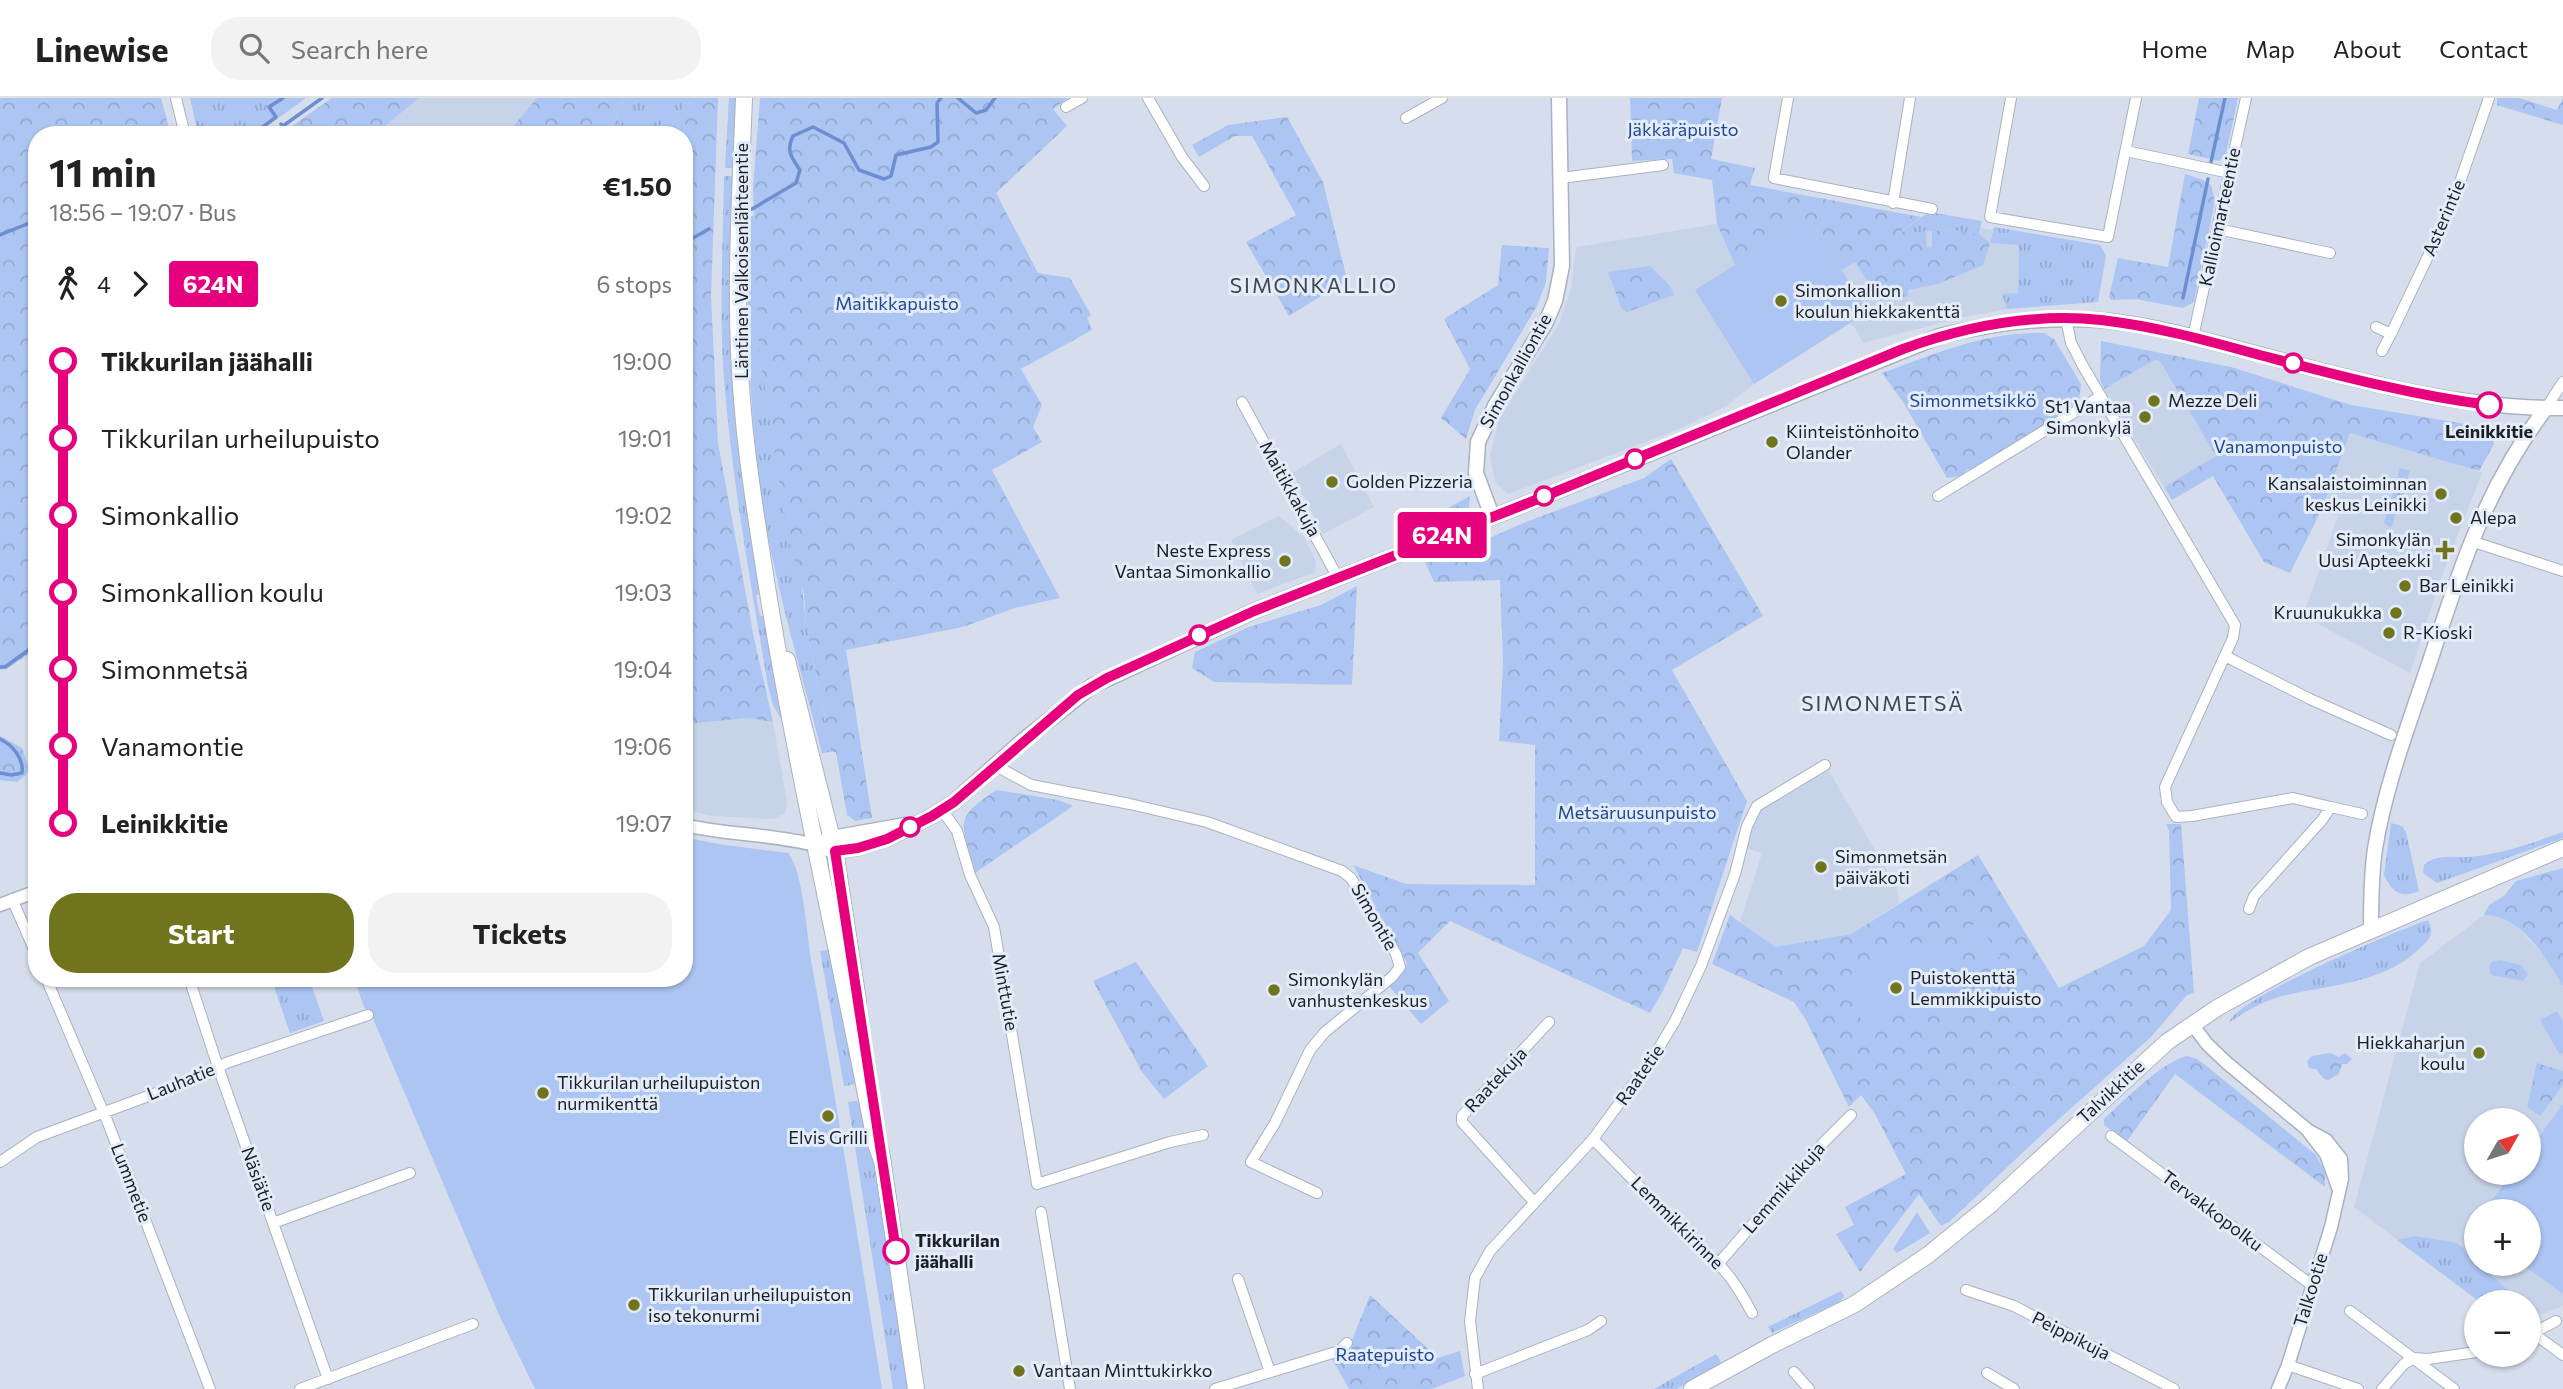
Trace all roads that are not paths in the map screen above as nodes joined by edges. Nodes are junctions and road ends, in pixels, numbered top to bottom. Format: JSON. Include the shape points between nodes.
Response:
{"nodes":[{"id":1,"x":176,"y":98,"type":"edge"},
{"id":2,"x":744,"y":98,"type":"edge"},
{"id":3,"x":1083,"y":98,"type":"edge"},
{"id":4,"x":1148,"y":98,"type":"edge"},
{"id":5,"x":1442,"y":98,"type":"edge"},
{"id":6,"x":1559,"y":98,"type":"edge"},
{"id":7,"x":1788,"y":98,"type":"edge"},
{"id":8,"x":1910,"y":98,"type":"edge"},
{"id":9,"x":2011,"y":98,"type":"edge"},
{"id":10,"x":2136,"y":98,"type":"edge"},
{"id":11,"x":2246,"y":98,"type":"edge"},
{"id":12,"x":2489,"y":98,"type":"edge"},
{"id":13,"x":1066,"y":107,"type":"dead end"},
{"id":14,"x":1406,"y":118,"type":"dead end"},
{"id":15,"x":183,"y":126,"type":"edge"},
{"id":16,"x":2126,"y":151,"type":"junction"},
{"id":17,"x":1662,"y":165,"type":"dead end"},
{"id":18,"x":2230,"y":173,"type":"junction"},
{"id":19,"x":1561,"y":178,"type":"junction"},
{"id":20,"x":1205,"y":186,"type":"dead end"},
{"id":21,"x":1893,"y":203,"type":"junction"},
{"id":22,"x":1932,"y":209,"type":"dead end"},
{"id":23,"x":2218,"y":229,"type":"junction"},
{"id":24,"x":2330,"y":253,"type":"dead end"},
{"id":25,"x":2066,"y":319,"type":"junction"},
{"id":26,"x":2376,"y":327,"type":"dead end"},
{"id":27,"x":2391,"y":334,"type":"junction"},
{"id":28,"x":2193,"y":337,"type":"junction"},
{"id":29,"x":2382,"y":351,"type":"dead end"},
{"id":30,"x":2563,"y":382,"type":"edge"},
{"id":31,"x":2101,"y":396,"type":"junction"},
{"id":32,"x":1242,"y":402,"type":"dead end"},
{"id":33,"x":2546,"y":408,"type":"junction"},
{"id":34,"x":2563,"y":408,"type":"edge"},
{"id":35,"x":1938,"y":496,"type":"dead end"},
{"id":36,"x":1492,"y":516,"type":"junction"},
{"id":37,"x":2471,"y":541,"type":"junction"},
{"id":38,"x":2563,"y":571,"type":"edge"},
{"id":39,"x":1337,"y":576,"type":"junction"},
{"id":40,"x":768,"y":590,"type":"junction"},
{"id":41,"x":2225,"y":656,"type":"junction"},
{"id":42,"x":2391,"y":735,"type":"dead end"},
{"id":43,"x":1825,"y":765,"type":"dead end"},
{"id":44,"x":996,"y":766,"type":"junction"},
{"id":45,"x":2331,"y":807,"type":"junction"},
{"id":46,"x":942,"y":810,"type":"junction"},
{"id":47,"x":2362,"y":814,"type":"dead end"},
{"id":48,"x":693,"y":827,"type":"edge"},
{"id":49,"x":815,"y":845,"type":"junction"},
{"id":50,"x":833,"y":845,"type":"junction"},
{"id":51,"x":2563,"y":848,"type":"edge"},
{"id":52,"x":28,"y":894,"type":"edge"},
{"id":53,"x":6,"y":902,"type":"edge"},
{"id":54,"x":2249,"y":909,"type":"dead end"},
{"id":55,"x":2371,"y":929,"type":"junction"},
{"id":56,"x":28,"y":940,"type":"edge"},
{"id":57,"x":50,"y":987,"type":"edge"},
{"id":58,"x":192,"y":987,"type":"edge"},
{"id":59,"x":368,"y":1016,"type":"dead end"},
{"id":60,"x":1549,"y":1022,"type":"dead end"},
{"id":61,"x":2192,"y":1024,"type":"junction"},
{"id":62,"x":218,"y":1069,"type":"junction"},
{"id":63,"x":104,"y":1112,"type":"junction"},
{"id":64,"x":1851,"y":1115,"type":"dead end"},
{"id":65,"x":1203,"y":1135,"type":"dead end"},
{"id":66,"x":2111,"y":1136,"type":"dead end"},
{"id":67,"x":1593,"y":1139,"type":"junction"},
{"id":68,"x":881,"y":1161,"type":"junction"},
{"id":69,"x":0,"y":1162,"type":"edge"},
{"id":70,"x":410,"y":1173,"type":"dead end"},
{"id":71,"x":1317,"y":1193,"type":"dead end"},
{"id":72,"x":1534,"y":1202,"type":"junction"},
{"id":73,"x":1041,"y":1212,"type":"dead end"},
{"id":74,"x":273,"y":1223,"type":"junction"},
{"id":75,"x":1719,"y":1263,"type":"junction"},
{"id":76,"x":1238,"y":1279,"type":"dead end"},
{"id":77,"x":2313,"y":1286,"type":"junction"},
{"id":78,"x":1966,"y":1290,"type":"dead end"},
{"id":79,"x":2350,"y":1311,"type":"dead end"},
{"id":80,"x":1752,"y":1313,"type":"dead end"},
{"id":81,"x":1601,"y":1321,"type":"dead end"},
{"id":82,"x":2556,"y":1321,"type":"dead end"},
{"id":83,"x":473,"y":1324,"type":"dead end"},
{"id":84,"x":2541,"y":1328,"type":"edge"},
{"id":85,"x":2541,"y":1340,"type":"edge"},
{"id":86,"x":1347,"y":1343,"type":"dead end"},
{"id":87,"x":2464,"y":1354,"type":"edge"},
{"id":88,"x":2563,"y":1355,"type":"edge"},
{"id":89,"x":2413,"y":1358,"type":"junction"},
{"id":90,"x":2288,"y":1365,"type":"junction"},
{"id":91,"x":1270,"y":1371,"type":"junction"},
{"id":92,"x":1794,"y":1372,"type":"dead end"},
{"id":93,"x":1987,"y":1373,"type":"dead end"},
{"id":94,"x":1475,"y":1374,"type":"junction"},
{"id":95,"x":328,"y":1380,"type":"junction"},
{"id":96,"x":210,"y":1389,"type":"edge"},
{"id":97,"x":300,"y":1389,"type":"edge"},
{"id":98,"x":916,"y":1389,"type":"edge"},
{"id":99,"x":1070,"y":1389,"type":"edge"},
{"id":100,"x":1216,"y":1389,"type":"edge"},
{"id":101,"x":1478,"y":1389,"type":"edge"},
{"id":102,"x":1692,"y":1389,"type":"edge"},
{"id":103,"x":1810,"y":1389,"type":"edge"},
{"id":104,"x":2014,"y":1389,"type":"edge"},
{"id":105,"x":2174,"y":1389,"type":"edge"},
{"id":106,"x":2278,"y":1389,"type":"edge"},
{"id":107,"x":2358,"y":1389,"type":"edge"},
{"id":108,"x":2382,"y":1389,"type":"edge"},
{"id":109,"x":2454,"y":1389,"type":"edge"}],
"edges":[{"from":1,"to":15,"type":"street"},
{"from":2,"to":40,"type":"main road","name":"Läntinen Valkoisenlähteentie","via":[[738,340]]},
{"from":3,"to":13,"type":"street"},
{"from":4,"to":20,"type":"street","via":[[1182,157]]},
{"from":5,"to":14,"type":"street"},
{"from":6,"to":19,"type":"main road","name":"Simonkalliontie"},
{"from":7,"to":21,"type":"street","via":[[1774,178]]},
{"from":8,"to":21,"type":"street"},
{"from":9,"to":16,"type":"street","via":[[1990,217],[2108,237]]},
{"from":10,"to":16,"type":"street"},
{"from":11,"to":18,"type":"street","name":"Kallioimarteentie"},
{"from":12,"to":27,"type":"street","name":"Asterintie","via":[[2451,208]]},
{"from":16,"to":18,"type":"street"},
{"from":17,"to":19,"type":"street"},
{"from":18,"to":23,"type":"street","name":"Kallioimarteentie"},
{"from":19,"to":36,"type":"main road","name":"Simonkalliontie","via":[[1563,254],[1555,301],[1478,442],[1476,473]]},
{"from":21,"to":22,"type":"street"},
{"from":23,"to":24,"type":"street"},
{"from":23,"to":28,"type":"street","name":"Kallioimarteentie"},
{"from":25,"to":28,"type":"main road","via":[[2101,320]]},
{"from":25,"to":31,"type":"street","via":[[2071,343]]},
{"from":25,"to":36,"type":"main road","via":[[2003,323],[1940,336]]},
{"from":26,"to":27,"type":"street"},
{"from":27,"to":29,"type":"street","name":"Asterintie"},
{"from":28,"to":33,"type":"main road","via":[[2440,399]]},
{"from":30,"to":33,"type":"street"},
{"from":31,"to":35,"type":"street"},
{"from":31,"to":41,"type":"street","via":[[2233,619],[2235,631]]},
{"from":32,"to":39,"type":"street","name":"Maitikkakuja"},
{"from":33,"to":34,"type":"main road"},
{"from":33,"to":37,"type":"main road","via":[[2491,494]]},
{"from":36,"to":39,"type":"main road"},
{"from":37,"to":38,"type":"street"},
{"from":37,"to":55,"type":"main road","via":[[2381,819],[2371,884]]},
{"from":39,"to":44,"type":"main road","via":[[1092,686]]},
{"from":40,"to":49,"type":"main road","name":"Läntinen Valkoisenlähteentie"},
{"from":40,"to":50,"type":"main road","name":"Läntinen Valkoisenlähteentie"},
{"from":41,"to":42,"type":"street"},
{"from":41,"to":45,"type":"street","via":[[2165,787],[2166,802],[2176,817],[2293,798]]},
{"from":43,"to":67,"type":"street","name":"Raatetie","via":[[1757,806],[1711,939],[1675,1021]]},
{"from":44,"to":46,"type":"main road"},
{"from":44,"to":71,"type":"street","name":"Simontie","via":[[1031,785],[1207,822],[1352,877],[1400,967],[1310,1050],[1251,1162]]},
{"from":45,"to":47,"type":"street"},
{"from":45,"to":54,"type":"street","via":[[2254,896]]},
{"from":46,"to":50,"type":"main road","via":[[887,839],[858,848]]},
{"from":46,"to":65,"type":"street","name":"Minttutie","via":[[957,831],[970,875],[994,927],[1037,1184]]},
{"from":48,"to":49,"type":"street"},
{"from":49,"to":50,"type":"main road"},
{"from":49,"to":68,"type":"main road","name":"Läntinen Valkoisenlähteentie"},
{"from":50,"to":68,"type":"main road","name":"Läntinen Valkoisenlähteentie"},
{"from":51,"to":55,"type":"main road","name":"Talvikkitie"},
{"from":52,"to":53,"type":"street"},
{"from":53,"to":56,"type":"street"},
{"from":55,"to":61,"type":"main road","name":"Talvikkitie","via":[[2309,957]]},
{"from":57,"to":63,"type":"street","name":"Lummetie"},
{"from":58,"to":62,"type":"street","name":"Näsiätie"},
{"from":59,"to":62,"type":"street","name":"Lauhatie"},
{"from":60,"to":72,"type":"street","name":"Raatekuja","via":[[1462,1116],[1462,1122]]},
{"from":61,"to":77,"type":"street","name":"Talkootie","via":[[2221,1058],[2309,1131],[2326,1154],[2339,1190]]},
{"from":61,"to":102,"type":"main road","name":"Talvikkitie","via":[[2141,1064],[1991,1205],[1928,1255],[1878,1291]]},
{"from":62,"to":63,"type":"street","name":"Lauhatie"},
{"from":62,"to":74,"type":"street","name":"Näsiätie"},
{"from":63,"to":69,"type":"street","name":"Lauhatie","via":[[37,1138]]},
{"from":63,"to":96,"type":"street","name":"Lummetie"},
{"from":64,"to":75,"type":"street","name":"Lemmikkikuja"},
{"from":66,"to":77,"type":"street","name":"Tervakkopolku"},
{"from":67,"to":72,"type":"street","name":"Raatetie"},
{"from":67,"to":75,"type":"street","name":"Lemmikkirinne"},
{"from":68,"to":98,"type":"main road","name":"Läntinen Valkoisenlähteentie"},
{"from":70,"to":74,"type":"street"},
{"from":72,"to":94,"type":"street","name":"Raatetie","via":[[1490,1251],[1475,1278],[1470,1321]]},
{"from":73,"to":99,"type":"street"},
{"from":74,"to":95,"type":"street","name":"Näsiätie"},
{"from":75,"to":80,"type":"street","name":"Lemmikkirinne","via":[[1736,1282]]},
{"from":76,"to":91,"type":"street"},
{"from":77,"to":90,"type":"street","name":"Talkootie"},
{"from":78,"to":105,"type":"street","name":"Peippikuja","via":[[2014,1306]]},
{"from":79,"to":89,"type":"street"},
{"from":81,"to":94,"type":"street"},
{"from":82,"to":84,"type":"street"},
{"from":83,"to":95,"type":"street"},
{"from":85,"to":88,"type":"street"},
{"from":86,"to":91,"type":"street","via":[[1326,1356]]},
{"from":87,"to":89,"type":"street"},
{"from":89,"to":108,"type":"street"},
{"from":89,"to":109,"type":"street"},
{"from":90,"to":106,"type":"street","name":"Talkootie"},
{"from":90,"to":107,"type":"street"},
{"from":91,"to":100,"type":"street"},
{"from":92,"to":103,"type":"street"},
{"from":93,"to":104,"type":"street"},
{"from":94,"to":101,"type":"street","name":"Raatetie"},
{"from":95,"to":97,"type":"street"}]}
